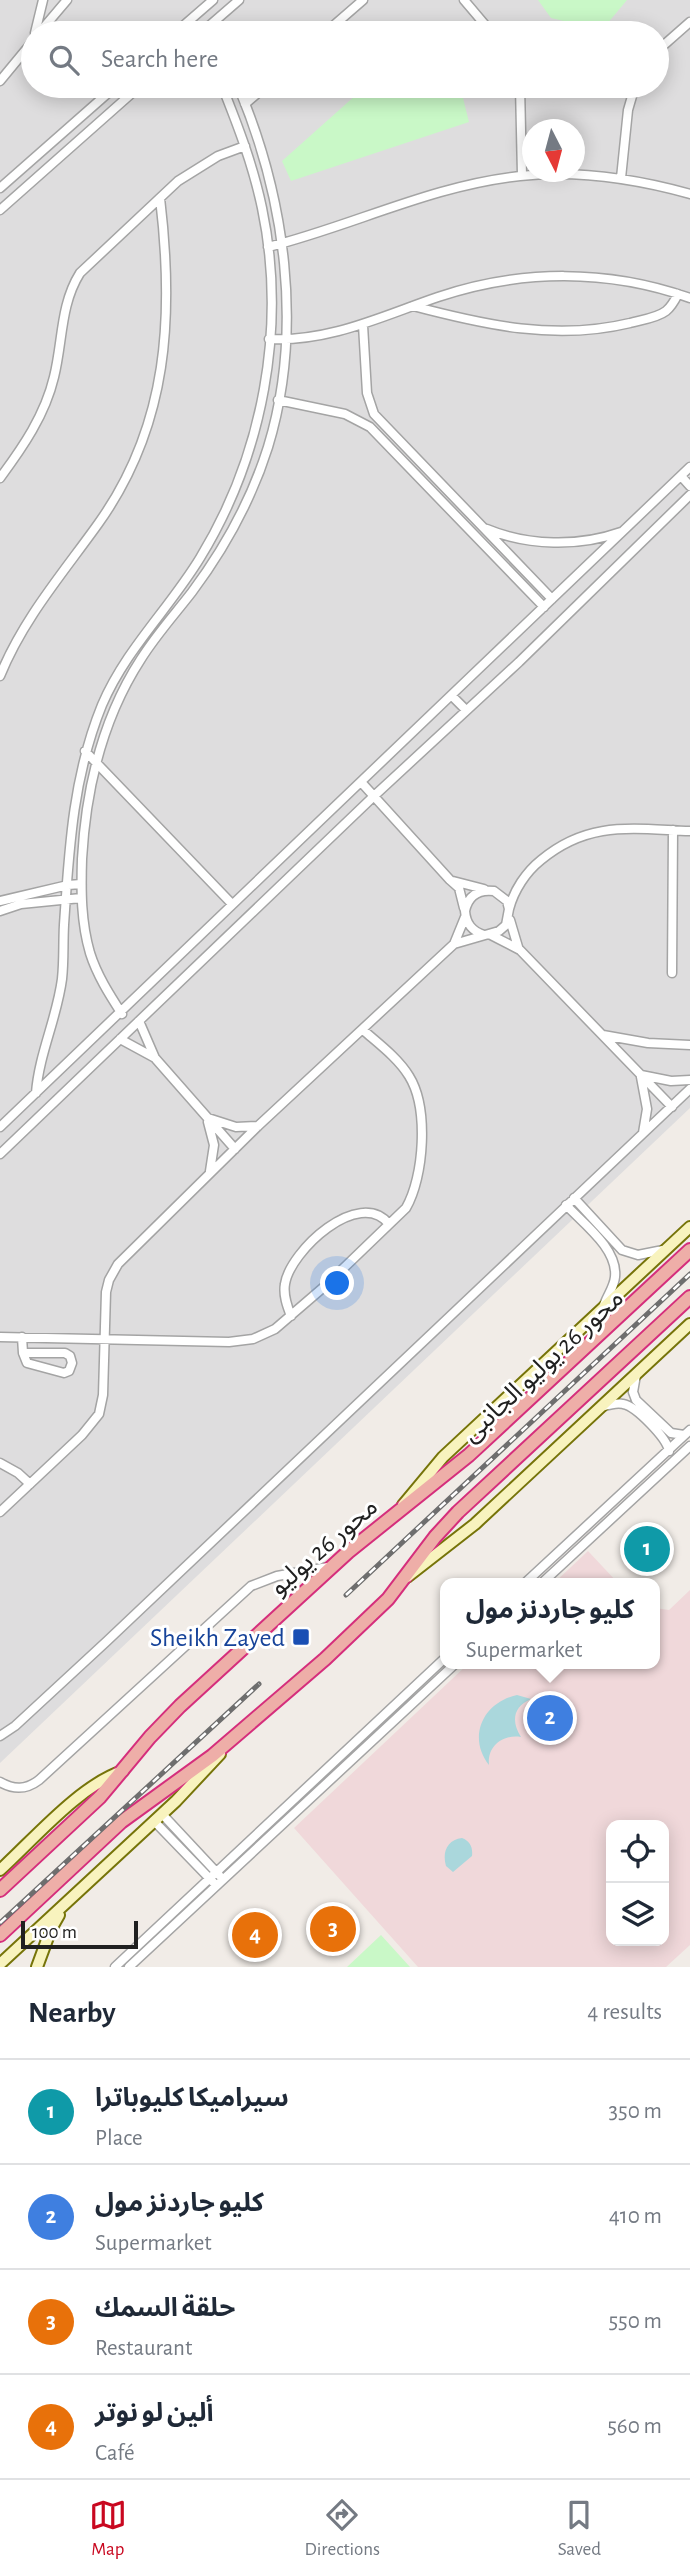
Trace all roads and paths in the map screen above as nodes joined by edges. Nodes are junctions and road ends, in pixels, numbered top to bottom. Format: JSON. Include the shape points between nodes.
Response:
{"nodes":[{"id":1,"x":43,"y":0,"type":"edge"},
{"id":2,"x":68,"y":0,"type":"edge"},
{"id":3,"x":213,"y":0,"type":"edge"},
{"id":4,"x":239,"y":0,"type":"edge"},
{"id":5,"x":363,"y":0,"type":"edge"},
{"id":6,"x":464,"y":0,"type":"edge"},
{"id":7,"x":39,"y":21,"type":"edge"},
{"id":8,"x":47,"y":21,"type":"edge"},
{"id":9,"x":189,"y":21,"type":"edge"},
{"id":10,"x":219,"y":21,"type":"edge"},
{"id":11,"x":339,"y":21,"type":"edge"},
{"id":12,"x":482,"y":21,"type":"edge"},
{"id":13,"x":690,"y":22,"type":"edge"},
{"id":14,"x":669,"y":40,"type":"edge"},
{"id":15,"x":21,"y":56,"type":"edge"},
{"id":16,"x":0,"y":81,"type":"edge"},
{"id":17,"x":102,"y":98,"type":"edge"},
{"id":18,"x":126,"y":98,"type":"edge"},
{"id":19,"x":227,"y":98,"type":"edge"},
{"id":20,"x":243,"y":98,"type":"edge"},
{"id":21,"x":253,"y":98,"type":"edge"},
{"id":22,"x":520,"y":98,"type":"edge"},
{"id":23,"x":632,"y":98,"type":"edge"},
{"id":24,"x":246,"y":104,"type":"junction"},
{"id":25,"x":245,"y":146,"type":"junction"},
{"id":26,"x":522,"y":176,"type":"joint"},
{"id":27,"x":585,"y":177,"type":"edge"},
{"id":28,"x":621,"y":178,"type":"junction"},
{"id":29,"x":0,"y":188,"type":"edge"},
{"id":30,"x":690,"y":194,"type":"edge"},
{"id":31,"x":160,"y":198,"type":"junction"},
{"id":32,"x":0,"y":210,"type":"edge"},
{"id":33,"x":283,"y":243,"type":"junction"},
{"id":34,"x":268,"y":247,"type":"junction"},
{"id":35,"x":678,"y":294,"type":"junction"},
{"id":36,"x":690,"y":298,"type":"edge"},
{"id":37,"x":412,"y":306,"type":"junction"},
{"id":38,"x":363,"y":325,"type":"junction"},
{"id":39,"x":269,"y":340,"type":"junction"},
{"id":40,"x":285,"y":340,"type":"junction"},
{"id":41,"x":278,"y":400,"type":"junction"},
{"id":42,"x":690,"y":467,"type":"edge"},
{"id":43,"x":681,"y":476,"type":"junction"},
{"id":44,"x":0,"y":478,"type":"edge"},
{"id":45,"x":690,"y":486,"type":"edge"},
{"id":46,"x":690,"y":495,"type":"edge"},
{"id":47,"x":483,"y":528,"type":"junction"},
{"id":48,"x":624,"y":531,"type":"junction"},
{"id":49,"x":552,"y":599,"type":"junction"},
{"id":50,"x":544,"y":607,"type":"junction"},
{"id":51,"x":0,"y":676,"type":"edge"},
{"id":52,"x":452,"y":696,"type":"junction"},
{"id":53,"x":466,"y":710,"type":"junction"},
{"id":54,"x":85,"y":751,"type":"junction"},
{"id":55,"x":96,"y":761,"type":"junction"},
{"id":56,"x":361,"y":782,"type":"junction"},
{"id":57,"x":374,"y":796,"type":"junction"},
{"id":58,"x":673,"y":830,"type":"junction"},
{"id":59,"x":690,"y":831,"type":"edge"},
{"id":60,"x":450,"y":880,"type":"junction"},
{"id":61,"x":521,"y":883,"type":"junction"},
{"id":62,"x":81,"y":884,"type":"junction"},
{"id":63,"x":68,"y":885,"type":"junction"},
{"id":64,"x":490,"y":890,"type":"junction"},
{"id":65,"x":67,"y":898,"type":"junction"},
{"id":66,"x":81,"y":898,"type":"junction"},
{"id":67,"x":0,"y":901,"type":"edge"},
{"id":68,"x":232,"y":904,"type":"junction"},
{"id":69,"x":0,"y":911,"type":"edge"},
{"id":70,"x":509,"y":913,"type":"junction"},
{"id":71,"x":465,"y":914,"type":"junction"},
{"id":72,"x":487,"y":935,"type":"junction"},
{"id":73,"x":454,"y":944,"type":"junction"},
{"id":74,"x":520,"y":950,"type":"junction"},
{"id":75,"x":672,"y":973,"type":"dead end"},
{"id":76,"x":122,"y":1014,"type":"junction"},
{"id":77,"x":139,"y":1021,"type":"junction"},
{"id":78,"x":363,"y":1030,"type":"junction"},
{"id":79,"x":603,"y":1034,"type":"junction"},
{"id":80,"x":120,"y":1039,"type":"junction"},
{"id":81,"x":690,"y":1045,"type":"edge"},
{"id":82,"x":155,"y":1058,"type":"junction"},
{"id":83,"x":640,"y":1074,"type":"junction"},
{"id":84,"x":690,"y":1080,"type":"edge"},
{"id":85,"x":690,"y":1089,"type":"edge"},
{"id":86,"x":36,"y":1093,"type":"junction"},
{"id":87,"x":672,"y":1107,"type":"junction"},
{"id":88,"x":205,"y":1116,"type":"junction"},
{"id":89,"x":258,"y":1126,"type":"junction"},
{"id":90,"x":0,"y":1127,"type":"edge"},
{"id":91,"x":643,"y":1134,"type":"junction"},
{"id":92,"x":235,"y":1149,"type":"junction"},
{"id":93,"x":1,"y":1150,"type":"edge"},
{"id":94,"x":209,"y":1175,"type":"junction"},
{"id":95,"x":574,"y":1198,"type":"junction"},
{"id":96,"x":566,"y":1205,"type":"junction"},
{"id":97,"x":586,"y":1212,"type":"junction"},
{"id":98,"x":579,"y":1218,"type":"junction"},
{"id":99,"x":389,"y":1224,"type":"junction"},
{"id":100,"x":690,"y":1227,"type":"edge"},
{"id":101,"x":666,"y":1249,"type":"junction"},
{"id":102,"x":622,"y":1250,"type":"junction"},
{"id":103,"x":690,"y":1250,"type":"edge"},
{"id":104,"x":613,"y":1258,"type":"junction"},
{"id":105,"x":690,"y":1297,"type":"edge"},
{"id":106,"x":603,"y":1308,"type":"junction"},
{"id":107,"x":291,"y":1316,"type":"junction"},
{"id":108,"x":690,"y":1324,"type":"edge"},
{"id":109,"x":0,"y":1337,"type":"edge"},
{"id":110,"x":22,"y":1337,"type":"junction"},
{"id":111,"x":106,"y":1339,"type":"junction"},
{"id":112,"x":23,"y":1353,"type":"junction"},
{"id":113,"x":636,"y":1373,"type":"junction"},
{"id":114,"x":601,"y":1407,"type":"junction"},
{"id":115,"x":687,"y":1433,"type":"edge"},
{"id":116,"x":690,"y":1446,"type":"edge"},
{"id":117,"x":668,"y":1451,"type":"junction"},
{"id":118,"x":0,"y":1463,"type":"edge"},
{"id":119,"x":30,"y":1484,"type":"junction"},
{"id":120,"x":401,"y":1508,"type":"junction"},
{"id":121,"x":0,"y":1512,"type":"edge"},
{"id":122,"x":572,"y":1540,"type":"junction"},
{"id":123,"x":579,"y":1549,"type":"junction"},
{"id":124,"x":331,"y":1567,"type":"junction"},
{"id":125,"x":405,"y":1578,"type":"junction"},
{"id":126,"x":531,"y":1578,"type":"edge"},
{"id":127,"x":547,"y":1578,"type":"edge"},
{"id":128,"x":440,"y":1663,"type":"edge"},
{"id":129,"x":449,"y":1669,"type":"edge"},
{"id":130,"x":401,"y":1706,"type":"junction"},
{"id":131,"x":0,"y":1736,"type":"edge"},
{"id":132,"x":230,"y":1742,"type":"junction"},
{"id":133,"x":123,"y":1771,"type":"junction"},
{"id":134,"x":0,"y":1782,"type":"edge"},
{"id":135,"x":158,"y":1818,"type":"junction"},
{"id":136,"x":0,"y":1870,"type":"edge"},
{"id":137,"x":213,"y":1875,"type":"junction"},
{"id":138,"x":220,"y":1882,"type":"junction"},
{"id":139,"x":0,"y":1890,"type":"edge"},
{"id":140,"x":65,"y":1905,"type":"junction"},
{"id":141,"x":0,"y":1935,"type":"edge"},
{"id":142,"x":145,"y":1945,"type":"junction"},
{"id":143,"x":40,"y":1955,"type":"junction"},
{"id":144,"x":0,"y":1965,"type":"edge"},
{"id":145,"x":37,"y":1967,"type":"edge"},
{"id":146,"x":46,"y":1967,"type":"edge"},
{"id":147,"x":115,"y":1967,"type":"edge"},
{"id":148,"x":128,"y":1967,"type":"edge"}],
"edges":[{"from":1,"to":7,"type":"street"},
{"from":2,"to":8,"type":"street"},
{"from":3,"to":9,"type":"street"},
{"from":4,"to":10,"type":"street"},
{"from":5,"to":11,"type":"street"},
{"from":6,"to":12,"type":"street"},
{"from":13,"to":14,"type":"street"},
{"from":15,"to":16,"type":"street"},
{"from":17,"to":29,"type":"street"},
{"from":18,"to":32,"type":"street"},
{"from":19,"to":25,"type":"street"},
{"from":20,"to":24,"type":"street"},
{"from":21,"to":24,"type":"street"},
{"from":22,"to":26,"type":"street"},
{"from":23,"to":28,"type":"street"},
{"from":24,"to":33,"type":"street","via":[[268,168]]},
{"from":25,"to":31,"type":"street","via":[[199,167]]},
{"from":25,"to":34,"type":"street"},
{"from":26,"to":33,"type":"street","via":[[436,194]]},
{"from":27,"to":28,"type":"street"},
{"from":28,"to":30,"type":"street"},
{"from":31,"to":44,"type":"street","via":[[92,260],[71,287],[58,361],[42,411]]},
{"from":31,"to":51,"type":"street","via":[[166,326],[161,379],[150,419],[119,491],[50,587]]},
{"from":33,"to":34,"type":"street"},
{"from":33,"to":40,"type":"street"},
{"from":34,"to":39,"type":"street"},
{"from":35,"to":36,"type":"street"},
{"from":35,"to":37,"type":"street","via":[[612,278],[548,276],[483,285]]},
{"from":35,"to":37,"type":"street","via":[[662,314],[573,331],[502,327]]},
{"from":37,"to":38,"type":"street"},
{"from":38,"to":40,"type":"street"},
{"from":38,"to":47,"type":"street","via":[[368,399],[374,414]]},
{"from":39,"to":40,"type":"street"},
{"from":39,"to":54,"type":"street","via":[[259,417],[232,498],[185,582],[130,652]]},
{"from":40,"to":41,"type":"street"},
{"from":41,"to":50,"type":"street","via":[[345,414],[369,427]]},
{"from":41,"to":55,"type":"street","via":[[268,446],[240,513],[209,568],[126,683]]},
{"from":42,"to":43,"type":"street"},
{"from":43,"to":45,"type":"street"},
{"from":43,"to":48,"type":"street"},
{"from":46,"to":53,"type":"street"},
{"from":47,"to":48,"type":"street","via":[[515,539],[553,542],[590,540]]},
{"from":47,"to":49,"type":"street"},
{"from":48,"to":49,"type":"street"},
{"from":49,"to":50,"type":"street"},
{"from":50,"to":52,"type":"street"},
{"from":52,"to":53,"type":"street"},
{"from":52,"to":56,"type":"street"},
{"from":53,"to":57,"type":"street"},
{"from":54,"to":55,"type":"street"},
{"from":54,"to":63,"type":"street","via":[[74,808]]},
{"from":55,"to":62,"type":"street","via":[[86,813]]},
{"from":55,"to":68,"type":"street"},
{"from":56,"to":57,"type":"street"},
{"from":56,"to":68,"type":"street"},
{"from":57,"to":60,"type":"street"},
{"from":57,"to":77,"type":"street"},
{"from":58,"to":59,"type":"street"},
{"from":58,"to":61,"type":"street","via":[[618,828],[572,838],[535,865]]},
{"from":58,"to":75,"type":"street"},
{"from":60,"to":64,"type":"street"},
{"from":60,"to":71,"type":"street","via":[[459,888]]},
{"from":61,"to":64,"type":"street"},
{"from":61,"to":70,"type":"street"},
{"from":62,"to":63,"type":"street"},
{"from":62,"to":66,"type":"street"},
{"from":63,"to":65,"type":"street"},
{"from":63,"to":67,"type":"street"},
{"from":64,"to":70,"type":"street","via":[[507,901]]},
{"from":64,"to":71,"type":"street","via":[[472,896]]},
{"from":65,"to":66,"type":"street"},
{"from":65,"to":69,"type":"street"},
{"from":65,"to":86,"type":"street","via":[[60,992]]},
{"from":66,"to":76,"type":"street","via":[[91,956]]},
{"from":68,"to":76,"type":"street"},
{"from":70,"to":72,"type":"street","via":[[506,925]]},
{"from":70,"to":74,"type":"street"},
{"from":71,"to":72,"type":"street","via":[[475,932]]},
{"from":71,"to":73,"type":"street"},
{"from":72,"to":73,"type":"street"},
{"from":72,"to":74,"type":"street"},
{"from":73,"to":78,"type":"street"},
{"from":74,"to":79,"type":"street"},
{"from":76,"to":86,"type":"street"},
{"from":77,"to":80,"type":"street"},
{"from":77,"to":82,"type":"street"},
{"from":78,"to":89,"type":"street"},
{"from":78,"to":99,"type":"street","via":[[410,1077],[421,1118],[417,1185],[405,1208]]},
{"from":79,"to":81,"type":"street"},
{"from":79,"to":83,"type":"street"},
{"from":80,"to":82,"type":"street"},
{"from":80,"to":93,"type":"street"},
{"from":82,"to":88,"type":"street"},
{"from":83,"to":84,"type":"street"},
{"from":83,"to":87,"type":"street"},
{"from":83,"to":91,"type":"street","via":[[647,1109]]},
{"from":85,"to":87,"type":"street"},
{"from":86,"to":90,"type":"street"},
{"from":87,"to":91,"type":"street"},
{"from":88,"to":89,"type":"street","via":[[236,1127]]},
{"from":88,"to":92,"type":"street"},
{"from":88,"to":94,"type":"street","via":[[215,1145]]},
{"from":89,"to":92,"type":"street"},
{"from":91,"to":95,"type":"street"},
{"from":92,"to":94,"type":"street"},
{"from":94,"to":111,"type":"street","via":[[118,1264],[106,1292]]},
{"from":95,"to":96,"type":"street"},
{"from":95,"to":97,"type":"street"},
{"from":96,"to":98,"type":"street"},
{"from":96,"to":131,"type":"street","via":[[112,1637]]},
{"from":97,"to":98,"type":"street"},
{"from":97,"to":102,"type":"street"},
{"from":98,"to":104,"type":"street"},
{"from":99,"to":107,"type":"street"},
{"from":99,"to":107,"type":"street","via":[[373,1212],[350,1214],[315,1239],[288,1273],[285,1296]]},
{"from":100,"to":101,"type":"main road","name":"محور 26 يوليو الجانبى"},
{"from":101,"to":102,"type":"street","via":[[638,1255]]},
{"from":101,"to":106,"type":"main road","name":"محور 26 يوليو الجانبى"},
{"from":102,"to":104,"type":"street","via":[[620,1257]]},
{"from":103,"to":120,"type":"highway","name":"محور 26 يوليو","via":[[469,1455]]},
{"from":104,"to":106,"type":"street","via":[[615,1278]]},
{"from":105,"to":125,"type":"highway","via":[[458,1512]]},
{"from":106,"to":120,"type":"main road","name":"محور 26 يوليو الجانبى","via":[[443,1457]]},
{"from":107,"to":111,"type":"street","via":[[275,1329],[241,1341]]},
{"from":108,"to":113,"type":"main road"},
{"from":109,"to":110,"type":"street"},
{"from":110,"to":111,"type":"street"},
{"from":110,"to":112,"type":"street"},
{"from":111,"to":119,"type":"street","via":[[99,1415]]},
{"from":112,"to":112,"type":"street","via":[[32,1365],[64,1373],[72,1363],[65,1353]]},
{"from":113,"to":114,"type":"main road"},
{"from":113,"to":115,"type":"street","via":[[636,1400],[671,1433]]},
{"from":114,"to":117,"type":"street","via":[[629,1406],[664,1438]]},
{"from":114,"to":125,"type":"main road","via":[[468,1530]]},
{"from":115,"to":117,"type":"street"},
{"from":116,"to":123,"type":"street"},
{"from":117,"to":122,"type":"street"},
{"from":118,"to":119,"type":"street"},
{"from":119,"to":121,"type":"street"},
{"from":120,"to":124,"type":"highway","name":"محور 26 يوليو"},
{"from":122,"to":123,"type":"street"},
{"from":122,"to":126,"type":"street"},
{"from":123,"to":127,"type":"street"},
{"from":124,"to":133,"type":"highway","name":"محور 26 يوليو","via":[[180,1706]]},
{"from":124,"to":134,"type":"street","via":[[277,1576],[251,1586],[39,1780],[25,1788]]},
{"from":125,"to":132,"type":"highway","via":[[368,1619]]},
{"from":128,"to":130,"type":"street"},
{"from":129,"to":130,"type":"street"},
{"from":130,"to":137,"type":"street"},
{"from":130,"to":138,"type":"street"},
{"from":132,"to":135,"type":"main road"},
{"from":132,"to":141,"type":"highway","via":[[121,1822]]},
{"from":133,"to":136,"type":"main road","via":[[89,1789]]},
{"from":133,"to":139,"type":"highway","name":"محور 26 يوليو"},
{"from":135,"to":137,"type":"street"},
{"from":135,"to":140,"type":"main road"},
{"from":137,"to":138,"type":"street"},
{"from":137,"to":142,"type":"street"},
{"from":138,"to":142,"type":"street"},
{"from":140,"to":143,"type":"main road"},
{"from":140,"to":144,"type":"main road"},
{"from":142,"to":147,"type":"street"},
{"from":142,"to":148,"type":"street"},
{"from":143,"to":145,"type":"main road"},
{"from":143,"to":146,"type":"main road"}]}
